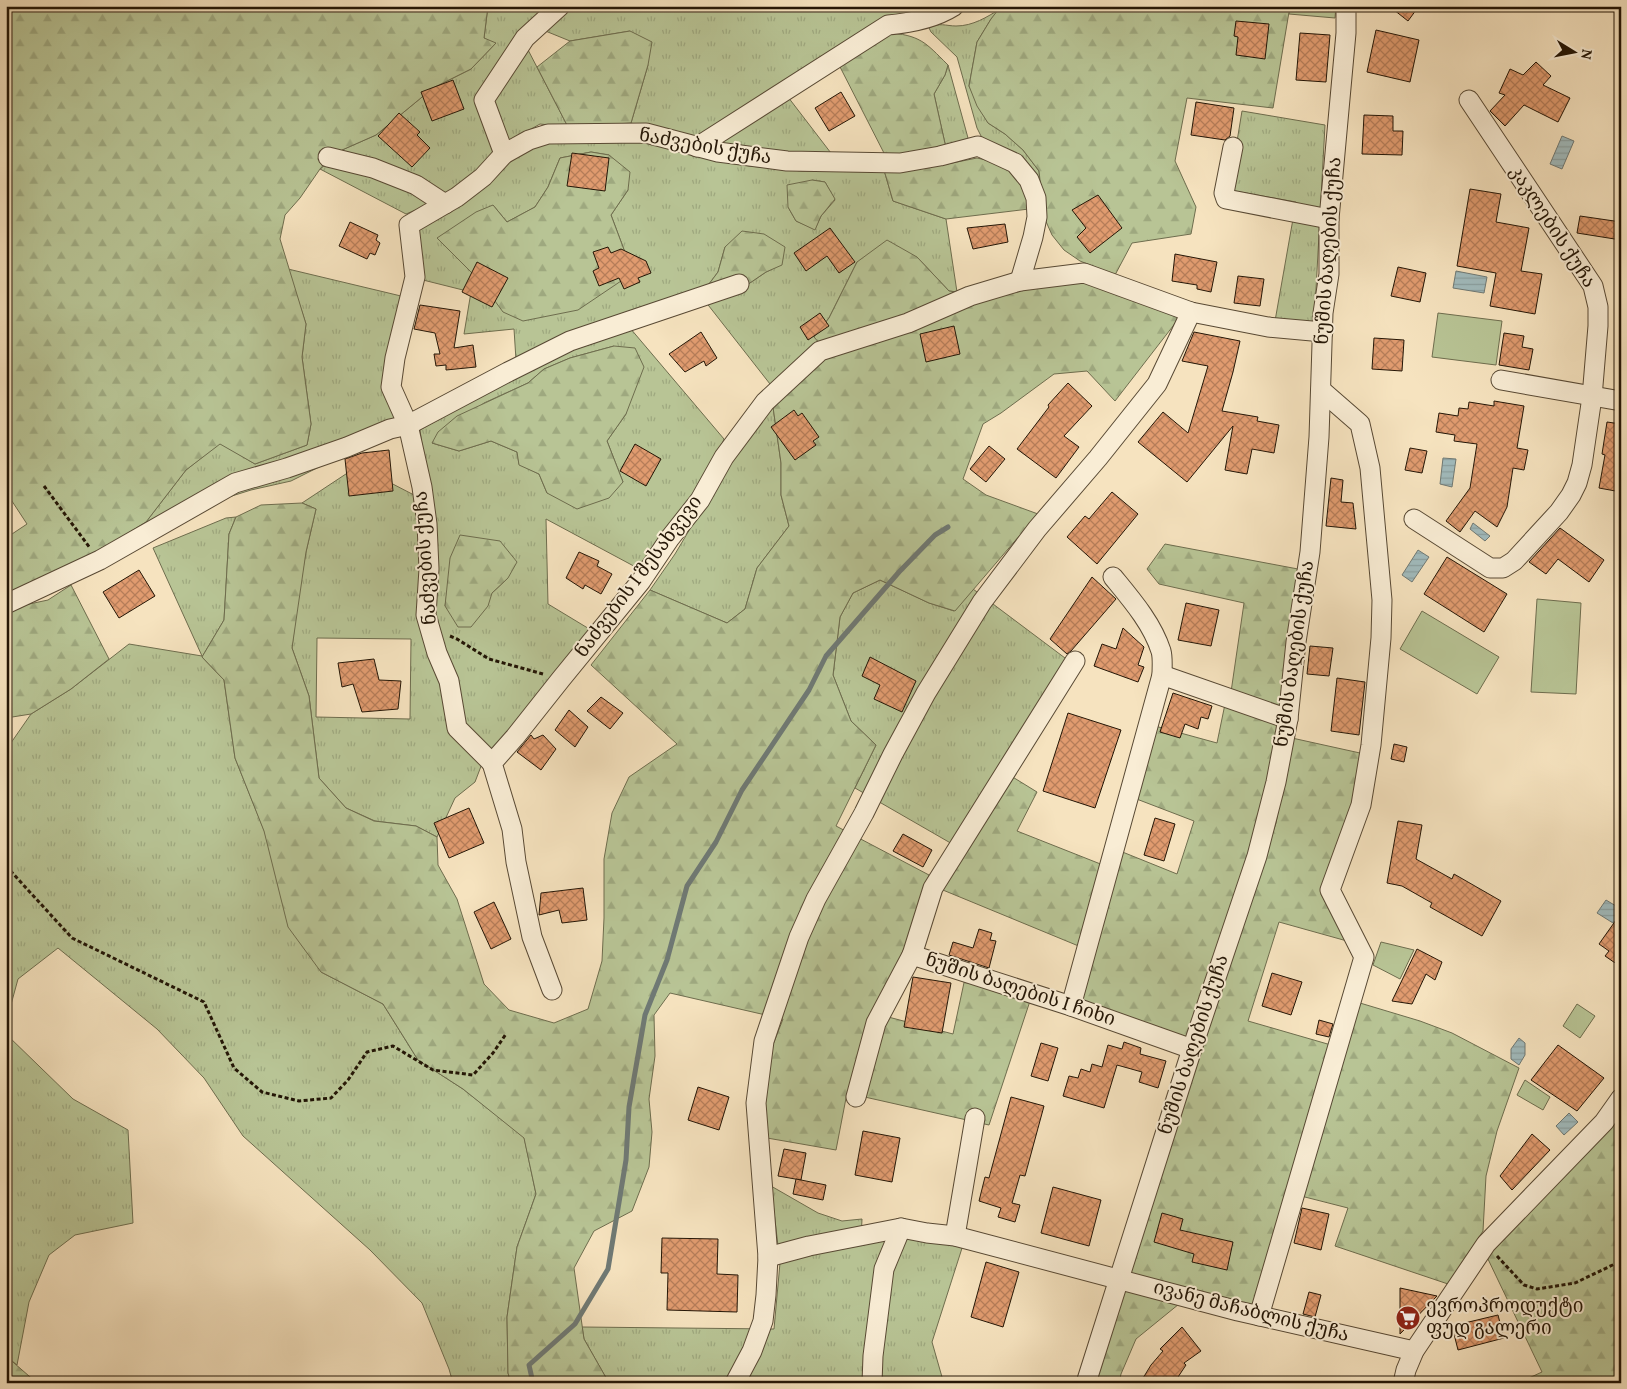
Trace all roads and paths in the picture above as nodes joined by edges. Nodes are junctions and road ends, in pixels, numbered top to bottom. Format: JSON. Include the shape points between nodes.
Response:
{"nodes":[{"id":1,"x":560,"y":6,"type":"edge"},
{"id":2,"x":954,"y":6,"type":"edge"},
{"id":3,"x":1346,"y":6,"type":"edge"},
{"id":4,"x":1468,"y":100,"type":"dead end"},
{"id":5,"x":697,"y":147,"type":"junction"},
{"id":6,"x":1233,"y":147,"type":"dead end"},
{"id":7,"x":504,"y":154,"type":"junction"},
{"id":8,"x":328,"y":157,"type":"dead end"},
{"id":9,"x":446,"y":204,"type":"junction"},
{"id":10,"x":1329,"y":219,"type":"junction"},
{"id":11,"x":1020,"y":281,"type":"junction"},
{"id":12,"x":739,"y":284,"type":"dead end"},
{"id":13,"x":1191,"y":312,"type":"junction"},
{"id":14,"x":1323,"y":332,"type":"junction"},
{"id":15,"x":1502,"y":380,"type":"dead end"},
{"id":16,"x":1321,"y":390,"type":"junction"},
{"id":17,"x":1592,"y":397,"type":"junction"},
{"id":18,"x":1621,"y":401,"type":"edge"},
{"id":19,"x":408,"y":425,"type":"junction"},
{"id":20,"x":44,"y":486,"type":"dead end"},
{"id":21,"x":1414,"y":519,"type":"dead end"},
{"id":22,"x":100,"y":560,"type":"junction"},
{"id":23,"x":1113,"y":577,"type":"dead end"},
{"id":24,"x":6,"y":604,"type":"edge"},
{"id":25,"x":429,"y":628,"type":"junction"},
{"id":26,"x":1075,"y":660,"type":"dead end"},
{"id":27,"x":1162,"y":675,"type":"junction"},
{"id":28,"x":561,"y":679,"type":"junction"},
{"id":29,"x":1288,"y":719,"type":"junction"},
{"id":30,"x":492,"y":763,"type":"junction"},
{"id":31,"x":6,"y":866,"type":"edge"},
{"id":32,"x":912,"y":955,"type":"junction"},
{"id":33,"x":552,"y":990,"type":"dead end"},
{"id":34,"x":1071,"y":1006,"type":"junction"},
{"id":35,"x":506,"y":1034,"type":"dead end"},
{"id":36,"x":1192,"y":1048,"type":"junction"},
{"id":37,"x":856,"y":1097,"type":"dead end"},
{"id":38,"x":1621,"y":1098,"type":"edge"},
{"id":39,"x":975,"y":1118,"type":"dead end"},
{"id":40,"x":901,"y":1228,"type":"junction"},
{"id":41,"x":955,"y":1236,"type":"junction"},
{"id":42,"x":1486,"y":1244,"type":"junction"},
{"id":43,"x":768,"y":1257,"type":"junction"},
{"id":44,"x":1621,"y":1261,"type":"edge"},
{"id":45,"x":1120,"y":1280,"type":"junction"},
{"id":46,"x":1259,"y":1316,"type":"junction"},
{"id":47,"x":1414,"y":1351,"type":"junction"},
{"id":48,"x":735,"y":1383,"type":"edge"},
{"id":49,"x":872,"y":1383,"type":"edge"},
{"id":50,"x":1086,"y":1383,"type":"edge"},
{"id":51,"x":1403,"y":1383,"type":"edge"},
{"id":52,"x":1414,"y":1383,"type":"edge"}],
"edges":[{"from":1,"to":7,"type":"street","via":[[526,38],[484,100]]},
{"from":2,"to":5,"type":"street","via":[[920,20],[888,25]]},
{"from":3,"to":10,"type":"street","name":"ნუშის ბაღების ქუჩა"},
{"from":4,"to":17,"type":"street","name":"კაკლების ქუჩა","via":[[1593,286],[1598,326]]},
{"from":5,"to":7,"type":"street","name":"ნაძვების ქუჩა","via":[[646,133],[548,134]]},
{"from":5,"to":11,"type":"street","name":"ნაძვების ქუჩა","via":[[787,161],[900,163],[978,146],[996,153],[1015,163],[1029,180],[1036,198],[1038,217]]},
{"from":6,"to":10,"type":"street","via":[[1224,193],[1226,199]]},
{"from":7,"to":9,"type":"street","name":"ნაძვების ქუჩა","via":[[483,177]]},
{"from":8,"to":9,"type":"street","via":[[373,168],[416,185]]},
{"from":9,"to":19,"type":"street","name":"ნაძვების ქუჩა","via":[[409,225],[415,276],[391,387]]},
{"from":10,"to":14,"type":"street","name":"ნუშის ბაღების ქუჩა","via":[[1329,274]]},
{"from":11,"to":13,"type":"street","via":[[1084,273]]},
{"from":11,"to":28,"type":"street","name":"ნაძვების I შესახვევი","via":[[970,296],[908,323],[820,351],[765,402],[641,581]]},
{"from":12,"to":19,"type":"street","via":[[570,341]]},
{"from":13,"to":14,"type":"street","via":[[1268,327]]},
{"from":13,"to":43,"type":"street","via":[[1157,384],[1037,529],[982,602],[926,693],[816,899],[799,938],[764,1041],[756,1103]]},
{"from":14,"to":16,"type":"street","name":"ნუშის ბაღების ქუჩა"},
{"from":15,"to":17,"type":"street"},
{"from":16,"to":29,"type":"street","name":"ნუშის ბაღების ქუჩა","via":[[1310,552]]},
{"from":16,"to":46,"type":"street","via":[[1360,424],[1370,468],[1382,600],[1374,717],[1361,805],[1330,890],[1364,957]]},
{"from":17,"to":18,"type":"street"},
{"from":17,"to":21,"type":"street","name":"კაკლების ქუჩა","via":[[1577,483],[1559,512],[1514,561],[1503,568],[1490,568]]},
{"from":19,"to":22,"type":"street","via":[[235,483]]},
{"from":19,"to":25,"type":"street","name":"ნაძვების ქუჩა","via":[[427,524],[426,614]]},
{"from":20,"to":22,"type":"path"},
{"from":22,"to":24,"type":"street"},
{"from":23,"to":27,"type":"street","via":[[1134,602],[1152,632],[1162,653]]},
{"from":25,"to":28,"type":"path","via":[[457,639],[490,659]]},
{"from":25,"to":30,"type":"street","name":"ნაძვების ქუჩა","via":[[449,681],[457,728]]},
{"from":26,"to":32,"type":"street","name":"ნუშის ბაღების I ჩიხი","via":[[933,888]]},
{"from":27,"to":29,"type":"street"},
{"from":27,"to":34,"type":"street"},
{"from":28,"to":30,"type":"street","name":"ნაძვების I შესახვევი"},
{"from":29,"to":36,"type":"street","name":"ნუშის ბაღების ქუჩა","via":[[1257,856]]},
{"from":30,"to":33,"type":"street","via":[[512,829],[532,937]]},
{"from":31,"to":35,"type":"path","via":[[72,938],[204,1002],[234,1068],[262,1092],[299,1102],[331,1098],[367,1052],[393,1046],[433,1070],[473,1075]]},
{"from":32,"to":34,"type":"street","name":"ნუშის ბაღების I ჩიხი"},
{"from":32,"to":37,"type":"street","via":[[876,1023]]},
{"from":34,"to":36,"type":"street","name":"ნუშის ბაღების I ჩიხი"},
{"from":36,"to":45,"type":"street","name":"ნუშის ბაღების ქუჩა"},
{"from":38,"to":42,"type":"street","via":[[1604,1122]]},
{"from":39,"to":41,"type":"street"},
{"from":40,"to":41,"type":"street","name":"ივანე მაჩაბლის ქუჩა"},
{"from":40,"to":43,"type":"street","name":"ივანე მაჩაბლის ქუჩა"},
{"from":40,"to":49,"type":"street","via":[[884,1269]]},
{"from":41,"to":45,"type":"street","name":"ივანე მაჩაბლის ქუჩა"},
{"from":42,"to":44,"type":"path","via":[[1524,1285],[1537,1289],[1575,1283]]},
{"from":42,"to":47,"type":"street"},
{"from":43,"to":48,"type":"street","via":[[763,1321]]},
{"from":45,"to":46,"type":"street","name":"ივანე მაჩაბლის ქუჩა"},
{"from":45,"to":50,"type":"street","name":"ნუშის ბაღების ქუჩა"},
{"from":46,"to":47,"type":"street","name":"ივანე მაჩაბლის ქუჩა"},
{"from":47,"to":51,"type":"street"},
{"from":47,"to":52,"type":"street"}]}
